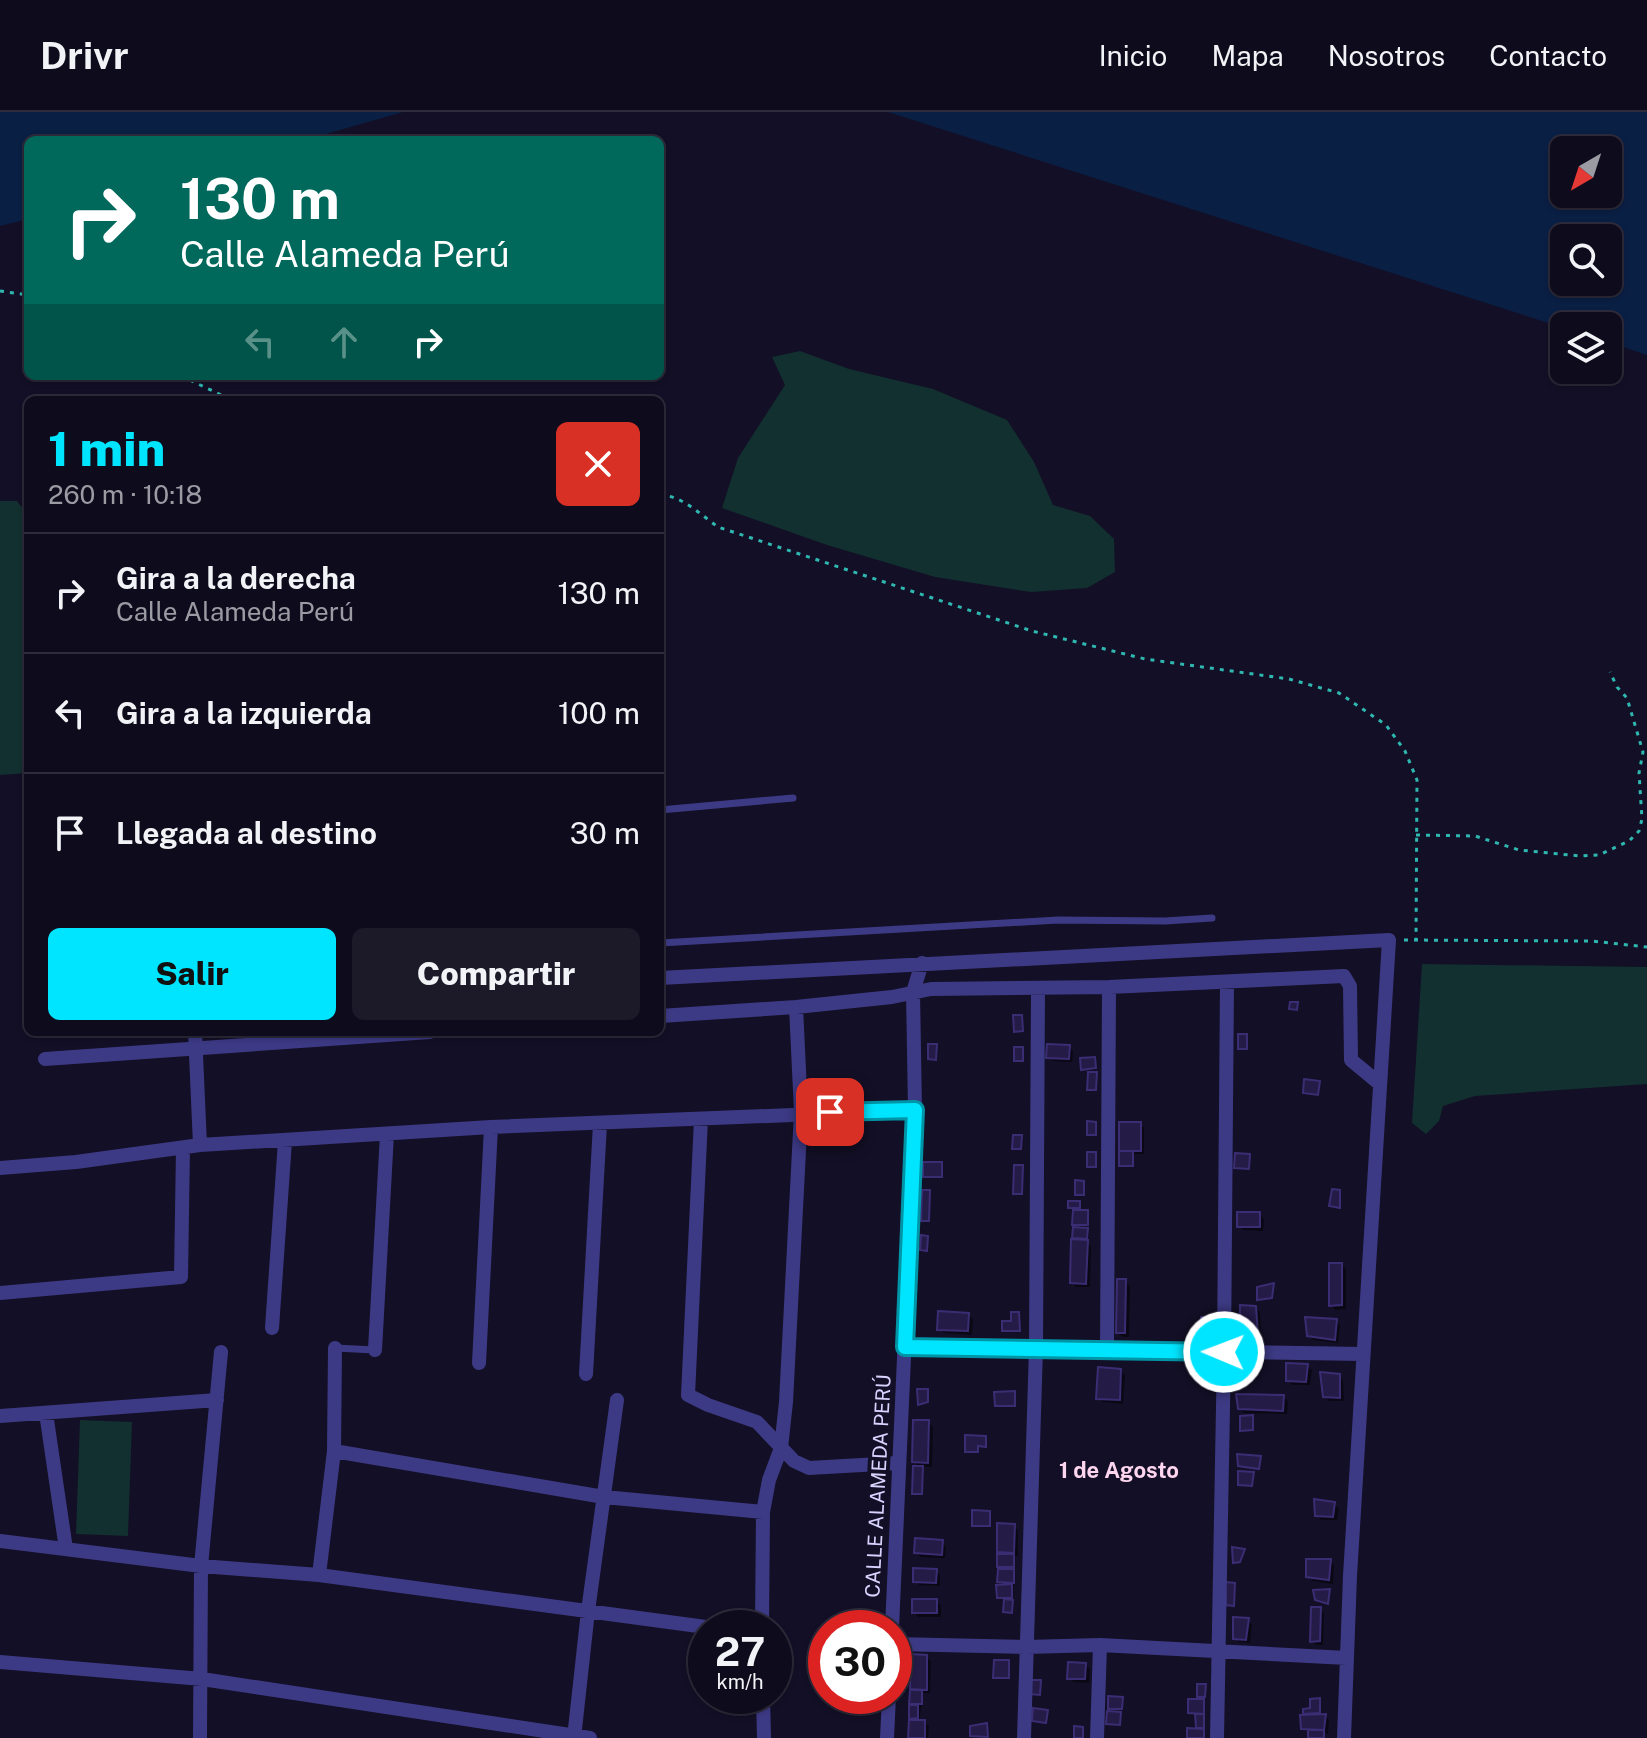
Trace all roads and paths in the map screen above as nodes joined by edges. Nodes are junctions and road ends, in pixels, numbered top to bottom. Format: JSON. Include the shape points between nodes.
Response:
{"nodes":[{"id":1,"x":0,"y":291,"type":"edge"},
{"id":2,"x":24,"y":294,"type":"edge"},
{"id":3,"x":190,"y":380,"type":"edge"},
{"id":4,"x":224,"y":396,"type":"edge"},
{"id":5,"x":664,"y":495,"type":"edge"},
{"id":6,"x":1610,"y":672,"type":"dead end"},
{"id":7,"x":793,"y":798,"type":"dead end"},
{"id":8,"x":664,"y":810,"type":"edge"},
{"id":9,"x":1416,"y":835,"type":"junction"},
{"id":10,"x":1212,"y":918,"type":"dead end"},
{"id":11,"x":1389,"y":940,"type":"junction"},
{"id":12,"x":1416,"y":940,"type":"junction"},
{"id":13,"x":664,"y":943,"type":"edge"},
{"id":14,"x":1647,"y":947,"type":"edge"},
{"id":15,"x":922,"y":963,"type":"junction"},
{"id":16,"x":664,"y":978,"type":"edge"},
{"id":17,"x":1227,"y":983,"type":"junction"},
{"id":18,"x":1109,"y":987,"type":"junction"},
{"id":19,"x":1038,"y":988,"type":"junction"},
{"id":20,"x":913,"y":992,"type":"junction"},
{"id":21,"x":796,"y":1007,"type":"junction"},
{"id":22,"x":664,"y":1016,"type":"edge"},
{"id":23,"x":195,"y":1036,"type":"edge"},
{"id":24,"x":371,"y":1036,"type":"edge"},
{"id":25,"x":195,"y":1048,"type":"junction"},
{"id":26,"x":45,"y":1059,"type":"dead end"},
{"id":27,"x":1380,"y":1084,"type":"junction"},
{"id":28,"x":915,"y":1110,"type":"junction"},
{"id":29,"x":801,"y":1112,"type":"junction"},
{"id":30,"x":701,"y":1119,"type":"junction"},
{"id":31,"x":600,"y":1124,"type":"junction"},
{"id":32,"x":491,"y":1127,"type":"junction"},
{"id":33,"x":387,"y":1134,"type":"junction"},
{"id":34,"x":285,"y":1141,"type":"junction"},
{"id":35,"x":200,"y":1145,"type":"junction"},
{"id":36,"x":183,"y":1148,"type":"junction"},
{"id":37,"x":0,"y":1168,"type":"edge"},
{"id":38,"x":0,"y":1293,"type":"edge"},
{"id":39,"x":272,"y":1328,"type":"dead end"},
{"id":40,"x":905,"y":1347,"type":"junction"},
{"id":41,"x":335,"y":1348,"type":"joint"},
{"id":42,"x":1036,"y":1348,"type":"junction"},
{"id":43,"x":375,"y":1350,"type":"joint"},
{"id":44,"x":1107,"y":1350,"type":"junction"},
{"id":45,"x":221,"y":1352,"type":"dead end"},
{"id":46,"x":1224,"y":1352,"type":"junction"},
{"id":47,"x":1363,"y":1354,"type":"junction"},
{"id":48,"x":479,"y":1363,"type":"dead end"},
{"id":49,"x":586,"y":1374,"type":"dead end"},
{"id":50,"x":217,"y":1400,"type":"junction"},
{"id":51,"x":617,"y":1400,"type":"dead end"},
{"id":52,"x":46,"y":1413,"type":"junction"},
{"id":53,"x":0,"y":1416,"type":"edge"},
{"id":54,"x":781,"y":1448,"type":"junction"},
{"id":55,"x":334,"y":1451,"type":"junction"},
{"id":56,"x":897,"y":1463,"type":"junction"},
{"id":57,"x":604,"y":1497,"type":"junction"},
{"id":58,"x":763,"y":1512,"type":"junction"},
{"id":59,"x":0,"y":1541,"type":"edge"},
{"id":60,"x":66,"y":1549,"type":"junction"},
{"id":61,"x":201,"y":1566,"type":"junction"},
{"id":62,"x":319,"y":1575,"type":"junction"},
{"id":63,"x":762,"y":1610,"type":"edge"},
{"id":64,"x":893,"y":1610,"type":"edge"},
{"id":65,"x":588,"y":1611,"type":"junction"},
{"id":66,"x":688,"y":1625,"type":"edge"},
{"id":67,"x":912,"y":1644,"type":"edge"},
{"id":68,"x":1100,"y":1645,"type":"junction"},
{"id":69,"x":1026,"y":1647,"type":"junction"},
{"id":70,"x":1219,"y":1650,"type":"junction"},
{"id":71,"x":1347,"y":1658,"type":"junction"},
{"id":72,"x":0,"y":1662,"type":"edge"},
{"id":73,"x":202,"y":1679,"type":"junction"},
{"id":74,"x":763,"y":1714,"type":"edge"},
{"id":75,"x":888,"y":1714,"type":"edge"},
{"id":76,"x":574,"y":1737,"type":"edge"},
{"id":77,"x":200,"y":1738,"type":"edge"},
{"id":78,"x":590,"y":1738,"type":"edge"},
{"id":79,"x":764,"y":1738,"type":"edge"},
{"id":80,"x":887,"y":1738,"type":"edge"},
{"id":81,"x":1024,"y":1738,"type":"edge"},
{"id":82,"x":1097,"y":1738,"type":"edge"},
{"id":83,"x":1217,"y":1738,"type":"edge"},
{"id":84,"x":1344,"y":1738,"type":"edge"}],
"edges":[{"from":1,"to":2,"type":"path"},
{"from":3,"to":4,"type":"path"},
{"from":5,"to":9,"type":"path","via":[[718,527],[1032,631],[1145,659],[1289,679],[1339,693],[1386,725],[1405,751],[1417,780]]},
{"from":6,"to":9,"type":"path","via":[[1627,698],[1643,752],[1642,819],[1629,841],[1599,855],[1580,856],[1519,850],[1475,836]]},
{"from":7,"to":8,"type":"lane"},
{"from":9,"to":12,"type":"path"},
{"from":10,"to":13,"type":"lane","via":[[1058,920]]},
{"from":11,"to":12,"type":"path"},
{"from":11,"to":15,"type":"street"},
{"from":11,"to":27,"type":"street"},
{"from":12,"to":14,"type":"path","via":[[1592,941]]},
{"from":15,"to":16,"type":"street"},
{"from":15,"to":20,"type":"street","name":"CALLE ALAMEDA PERÚ"},
{"from":17,"to":18,"type":"street"},
{"from":17,"to":27,"type":"street","via":[[1344,976],[1350,986],[1351,1060]]},
{"from":17,"to":46,"type":"street"},
{"from":18,"to":19,"type":"street"},
{"from":18,"to":44,"type":"street"},
{"from":19,"to":20,"type":"street"},
{"from":19,"to":42,"type":"street"},
{"from":20,"to":21,"type":"street"},
{"from":20,"to":28,"type":"street","name":"CALLE ALAMEDA PERÚ"},
{"from":21,"to":22,"type":"street"},
{"from":21,"to":29,"type":"street"},
{"from":23,"to":25,"type":"street"},
{"from":24,"to":25,"type":"street"},
{"from":25,"to":26,"type":"street"},
{"from":25,"to":35,"type":"street"},
{"from":27,"to":47,"type":"street"},
{"from":28,"to":29,"type":"street"},
{"from":28,"to":40,"type":"street","name":"CALLE ALAMEDA PERÚ"},
{"from":29,"to":30,"type":"street"},
{"from":29,"to":54,"type":"street"},
{"from":30,"to":31,"type":"street"},
{"from":30,"to":54,"type":"street","via":[[688,1395],[757,1422]]},
{"from":31,"to":32,"type":"street"},
{"from":31,"to":49,"type":"street"},
{"from":32,"to":33,"type":"street"},
{"from":32,"to":48,"type":"street"},
{"from":33,"to":34,"type":"street"},
{"from":33,"to":43,"type":"street"},
{"from":34,"to":35,"type":"street"},
{"from":34,"to":39,"type":"street"},
{"from":35,"to":36,"type":"street"},
{"from":36,"to":37,"type":"street"},
{"from":36,"to":38,"type":"street","via":[[181,1277]]},
{"from":40,"to":42,"type":"street"},
{"from":40,"to":56,"type":"street","name":"CALLE ALAMEDA PERÚ"},
{"from":41,"to":43,"type":"lane"},
{"from":41,"to":55,"type":"street"},
{"from":42,"to":44,"type":"street"},
{"from":42,"to":69,"type":"street"},
{"from":44,"to":46,"type":"street"},
{"from":45,"to":50,"type":"street"},
{"from":46,"to":47,"type":"street"},
{"from":46,"to":70,"type":"street"},
{"from":47,"to":71,"type":"street"},
{"from":50,"to":52,"type":"street"},
{"from":50,"to":61,"type":"street"},
{"from":51,"to":57,"type":"street"},
{"from":52,"to":53,"type":"street"},
{"from":52,"to":60,"type":"street"},
{"from":54,"to":56,"type":"street","via":[[809,1468]]},
{"from":54,"to":58,"type":"street"},
{"from":55,"to":57,"type":"street"},
{"from":55,"to":62,"type":"street"},
{"from":56,"to":64,"type":"street","name":"CALLE ALAMEDA PERÚ"},
{"from":57,"to":58,"type":"street"},
{"from":57,"to":65,"type":"street"},
{"from":58,"to":63,"type":"street"},
{"from":59,"to":60,"type":"street"},
{"from":60,"to":61,"type":"street"},
{"from":61,"to":62,"type":"street"},
{"from":61,"to":73,"type":"street"},
{"from":62,"to":65,"type":"street"},
{"from":65,"to":66,"type":"street"},
{"from":65,"to":76,"type":"street"},
{"from":67,"to":69,"type":"street"},
{"from":68,"to":69,"type":"street"},
{"from":68,"to":70,"type":"street"},
{"from":68,"to":82,"type":"street"},
{"from":69,"to":81,"type":"street"},
{"from":70,"to":71,"type":"street"},
{"from":70,"to":83,"type":"street"},
{"from":71,"to":84,"type":"street"},
{"from":72,"to":73,"type":"street"},
{"from":73,"to":76,"type":"street"},
{"from":73,"to":77,"type":"street"},
{"from":74,"to":79,"type":"street"},
{"from":75,"to":80,"type":"street"},
{"from":76,"to":78,"type":"street"}]}
